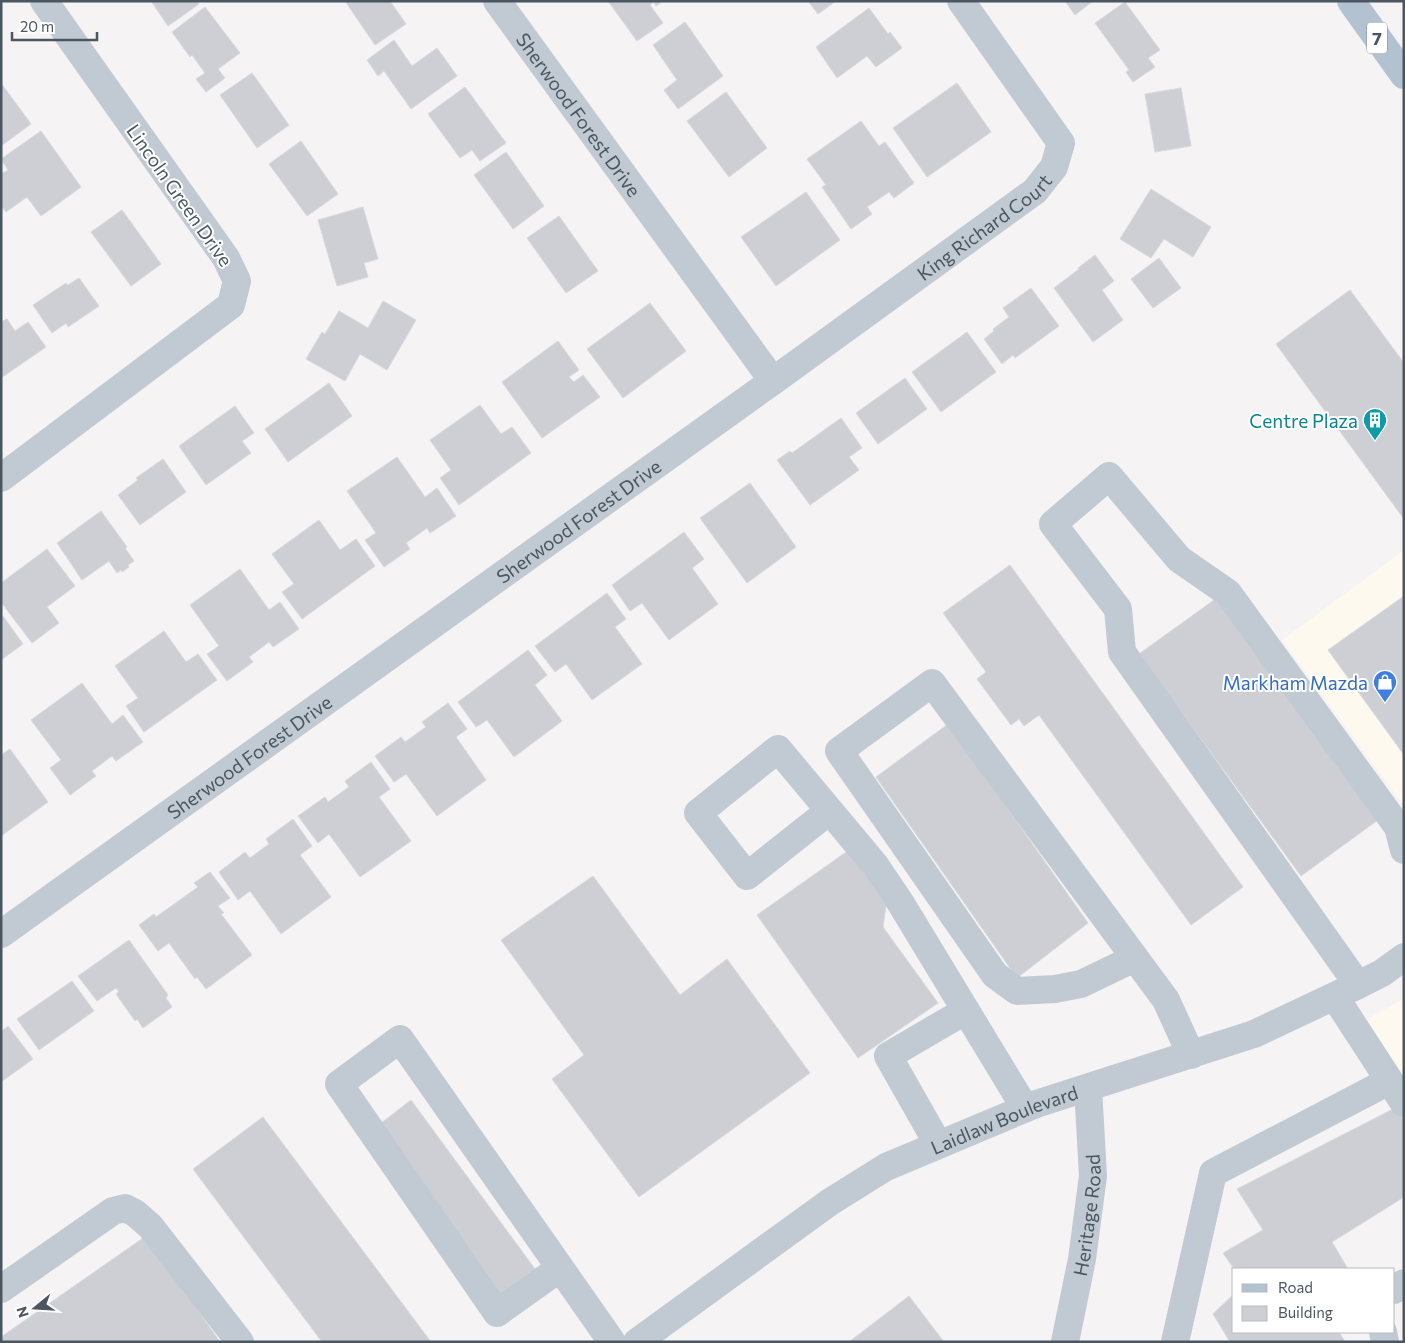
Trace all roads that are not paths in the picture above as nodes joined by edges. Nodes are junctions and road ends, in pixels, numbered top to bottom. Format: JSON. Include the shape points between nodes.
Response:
{"nodes":[{"id":1,"x":44,"y":1,"type":"edge"},
{"id":2,"x":497,"y":1,"type":"edge"},
{"id":3,"x":961,"y":1,"type":"edge"},
{"id":4,"x":1351,"y":1,"type":"edge"},
{"id":5,"x":1404,"y":75,"type":"edge"},
{"id":6,"x":773,"y":381,"type":"junction"},
{"id":7,"x":1,"y":478,"type":"edge"},
{"id":8,"x":829,"y":811,"type":"junction"},
{"id":9,"x":1404,"y":850,"type":"edge"},
{"id":10,"x":1,"y":934,"type":"edge"},
{"id":11,"x":1404,"y":957,"type":"edge"},
{"id":12,"x":1135,"y":958,"type":"junction"},
{"id":13,"x":1346,"y":991,"type":"junction"},
{"id":14,"x":966,"y":1011,"type":"junction"},
{"id":15,"x":1192,"y":1054,"type":"junction"},
{"id":16,"x":1088,"y":1088,"type":"junction"},
{"id":17,"x":1396,"y":1092,"type":"edge"},
{"id":18,"x":1024,"y":1108,"type":"junction"},
{"id":19,"x":938,"y":1144,"type":"junction"},
{"id":20,"x":560,"y":1268,"type":"junction"},
{"id":21,"x":1,"y":1289,"type":"edge"},
{"id":22,"x":240,"y":1342,"type":"edge"},
{"id":23,"x":612,"y":1342,"type":"edge"},
{"id":24,"x":637,"y":1342,"type":"edge"},
{"id":25,"x":1065,"y":1342,"type":"edge"},
{"id":26,"x":1175,"y":1342,"type":"edge"}],
"edges":[{"from":1,"to":7,"type":"street","name":"Lincoln Green Drive","via":[[226,258],[237,281],[231,305]]},
{"from":2,"to":6,"type":"street","name":"Sherwood Forest Drive"},
{"from":3,"to":6,"type":"street","name":"King Richard Court","via":[[1060,143],[1054,167],[1035,191]]},
{"from":4,"to":5,"type":"main road","number":"7"},
{"from":6,"to":10,"type":"street","name":"Sherwood Forest Drive"},
{"from":8,"to":8,"type":"street","via":[[778,749],[698,813],[747,876]]},
{"from":8,"to":14,"type":"street","via":[[875,865]]},
{"from":9,"to":13,"type":"street","via":[[1398,827],[1228,593],[1179,559],[1109,476],[1053,524],[1118,609],[1122,652]]},
{"from":11,"to":13,"type":"street","name":"Laidlaw Boulevard","via":[[1382,973]]},
{"from":12,"to":12,"type":"street","via":[[932,683],[839,751],[995,974],[1017,991],[1081,984]]},
{"from":12,"to":15,"type":"street","via":[[1166,1000]]},
{"from":13,"to":15,"type":"street","name":"Laidlaw Boulevard","via":[[1254,1034]]},
{"from":13,"to":17,"type":"street"},
{"from":14,"to":18,"type":"street"},
{"from":14,"to":19,"type":"street","via":[[888,1056]]},
{"from":15,"to":16,"type":"street","name":"Laidlaw Boulevard"},
{"from":16,"to":18,"type":"street","name":"Laidlaw Boulevard"},
{"from":16,"to":25,"type":"street","name":"Heritage Road","via":[[1093,1176],[1082,1259]]},
{"from":17,"to":26,"type":"street","via":[[1213,1173]]},
{"from":18,"to":19,"type":"street","name":"Laidlaw Boulevard"},
{"from":19,"to":24,"type":"street","name":"Laidlaw Boulevard","via":[[886,1167],[830,1202]]},
{"from":20,"to":20,"type":"street","via":[[400,1039],[339,1084],[497,1313]]},
{"from":20,"to":23,"type":"street"},
{"from":21,"to":22,"type":"street","via":[[113,1211],[125,1208],[150,1226]]}]}
